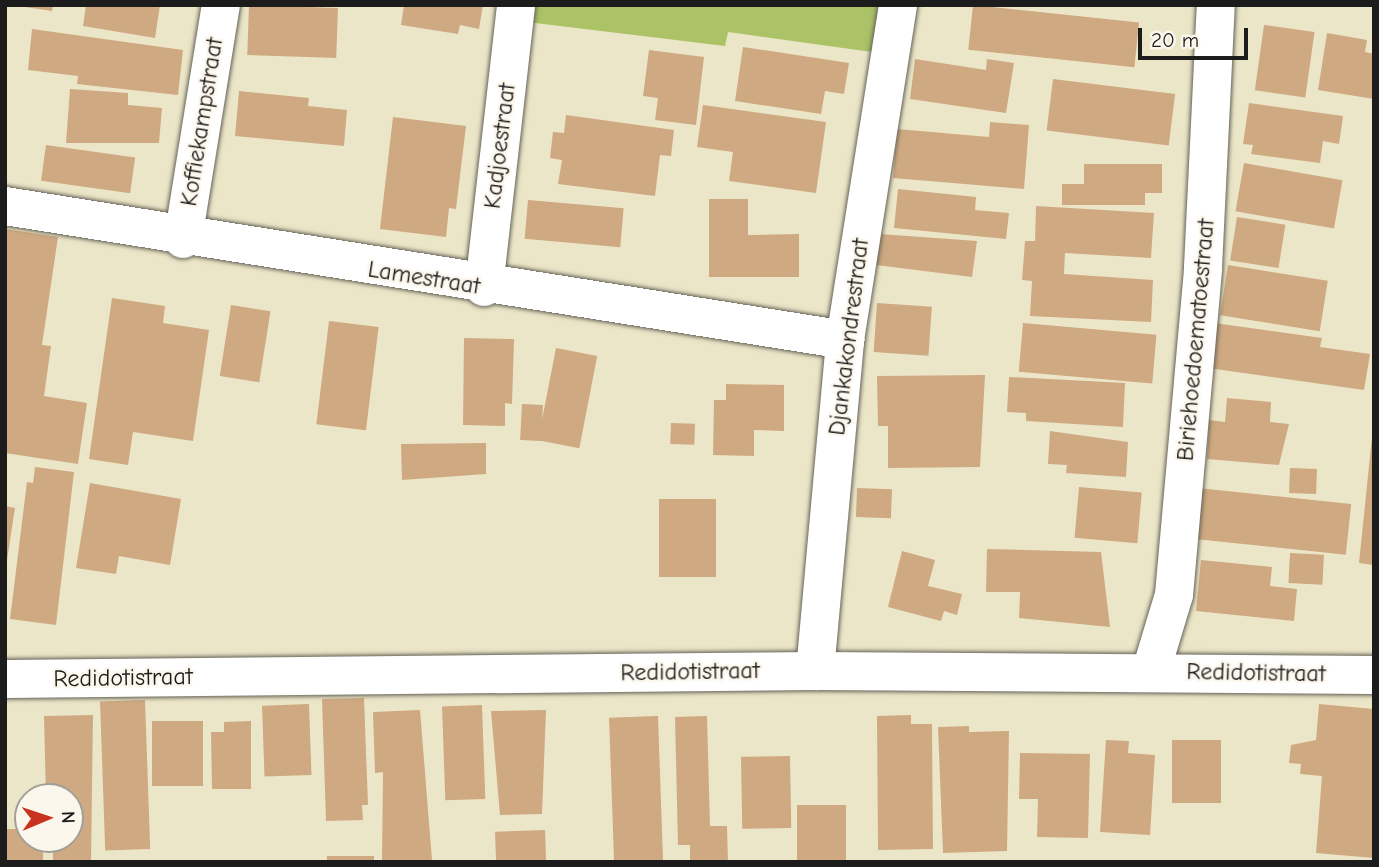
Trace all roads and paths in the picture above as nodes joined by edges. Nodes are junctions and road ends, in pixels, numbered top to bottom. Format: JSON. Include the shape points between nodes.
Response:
{"nodes":[{"id":1,"x":221,"y":5,"type":"edge"},
{"id":2,"x":516,"y":5,"type":"edge"},
{"id":3,"x":898,"y":5,"type":"edge"},
{"id":4,"x":1216,"y":5,"type":"edge"},
{"id":5,"x":5,"y":206,"type":"edge"},
{"id":6,"x":183,"y":239,"type":"junction"},
{"id":7,"x":484,"y":287,"type":"junction"},
{"id":8,"x":845,"y":340,"type":"junction"},
{"id":9,"x":814,"y":671,"type":"junction"},
{"id":10,"x":1151,"y":671,"type":"junction"},
{"id":11,"x":1374,"y":675,"type":"edge"},
{"id":12,"x":5,"y":679,"type":"edge"}],
"edges":[{"from":1,"to":6,"type":"street","name":"Koffiekampstraat"},
{"from":2,"to":7,"type":"street","name":"Kadjoestraat"},
{"from":3,"to":8,"type":"street","name":"Djankakondrestraat"},
{"from":4,"to":10,"type":"street","name":"Biriehoedoematoestraat","via":[[1203,267],[1174,595]]},
{"from":5,"to":6,"type":"street","name":"Lamestraat"},
{"from":6,"to":7,"type":"street","name":"Lamestraat"},
{"from":7,"to":8,"type":"street","name":"Lamestraat"},
{"from":8,"to":9,"type":"street","name":"Djankakondrestraat"},
{"from":9,"to":10,"type":"street","name":"Redidotistraat"},
{"from":9,"to":12,"type":"street","name":"Redidotistraat"},
{"from":10,"to":11,"type":"street","name":"Redidotistraat"}]}
